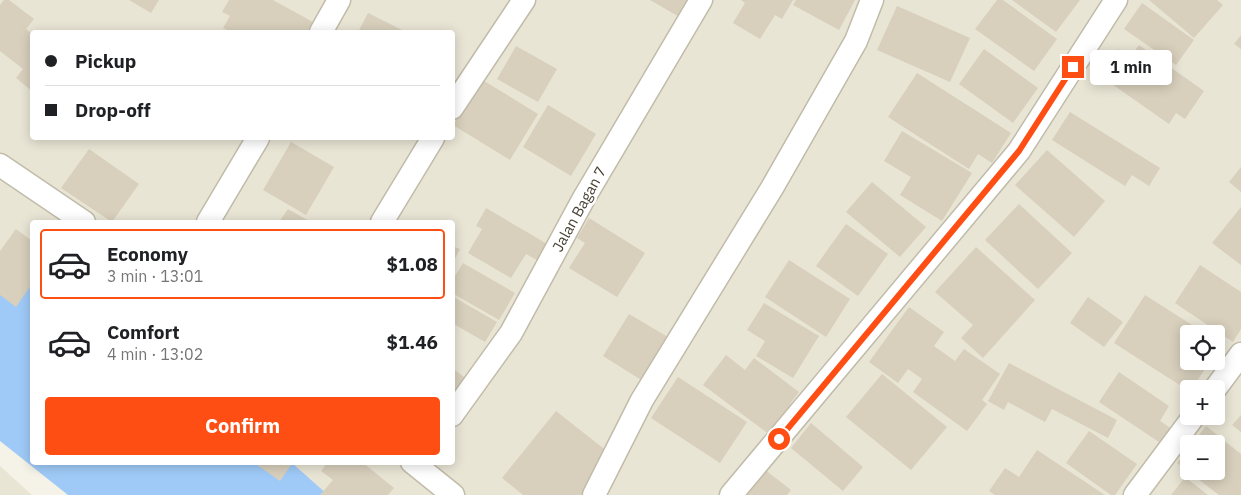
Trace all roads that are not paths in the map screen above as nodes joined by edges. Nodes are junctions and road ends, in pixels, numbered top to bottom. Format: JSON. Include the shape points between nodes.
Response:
{"nodes":[{"id":1,"x":339,"y":0,"type":"edge"},
{"id":2,"x":524,"y":0,"type":"edge"},
{"id":3,"x":701,"y":0,"type":"edge"},
{"id":4,"x":872,"y":0,"type":"edge"},
{"id":5,"x":1116,"y":0,"type":"edge"},
{"id":6,"x":322,"y":30,"type":"edge"},
{"id":7,"x":455,"y":104,"type":"edge"},
{"id":8,"x":257,"y":140,"type":"edge"},
{"id":9,"x":432,"y":140,"type":"edge"},
{"id":10,"x":0,"y":165,"type":"edge"},
{"id":11,"x":81,"y":220,"type":"edge"},
{"id":12,"x":209,"y":220,"type":"edge"},
{"id":13,"x":383,"y":220,"type":"edge"},
{"id":14,"x":1241,"y":354,"type":"edge"},
{"id":15,"x":1222,"y":380,"type":"edge"},
{"id":16,"x":455,"y":411,"type":"edge"},
{"id":17,"x":1187,"y":425,"type":"edge"},
{"id":18,"x":417,"y":465,"type":"edge"},
{"id":19,"x":453,"y":495,"type":"edge"},
{"id":20,"x":594,"y":495,"type":"edge"},
{"id":21,"x":731,"y":495,"type":"edge"},
{"id":22,"x":1135,"y":495,"type":"edge"}],
"edges":[{"from":1,"to":6,"type":"street"},
{"from":2,"to":7,"type":"street"},
{"from":3,"to":16,"type":"street","name":"Jalan Bagan 7","via":[[584,198],[511,333]]},
{"from":4,"to":20,"type":"street","via":[[856,41],[772,188],[642,400]]},
{"from":5,"to":21,"type":"street","via":[[1019,151]]},
{"from":8,"to":12,"type":"street"},
{"from":9,"to":13,"type":"street"},
{"from":10,"to":11,"type":"street"},
{"from":14,"to":15,"type":"street"},
{"from":17,"to":22,"type":"street"},
{"from":18,"to":19,"type":"street"}]}
